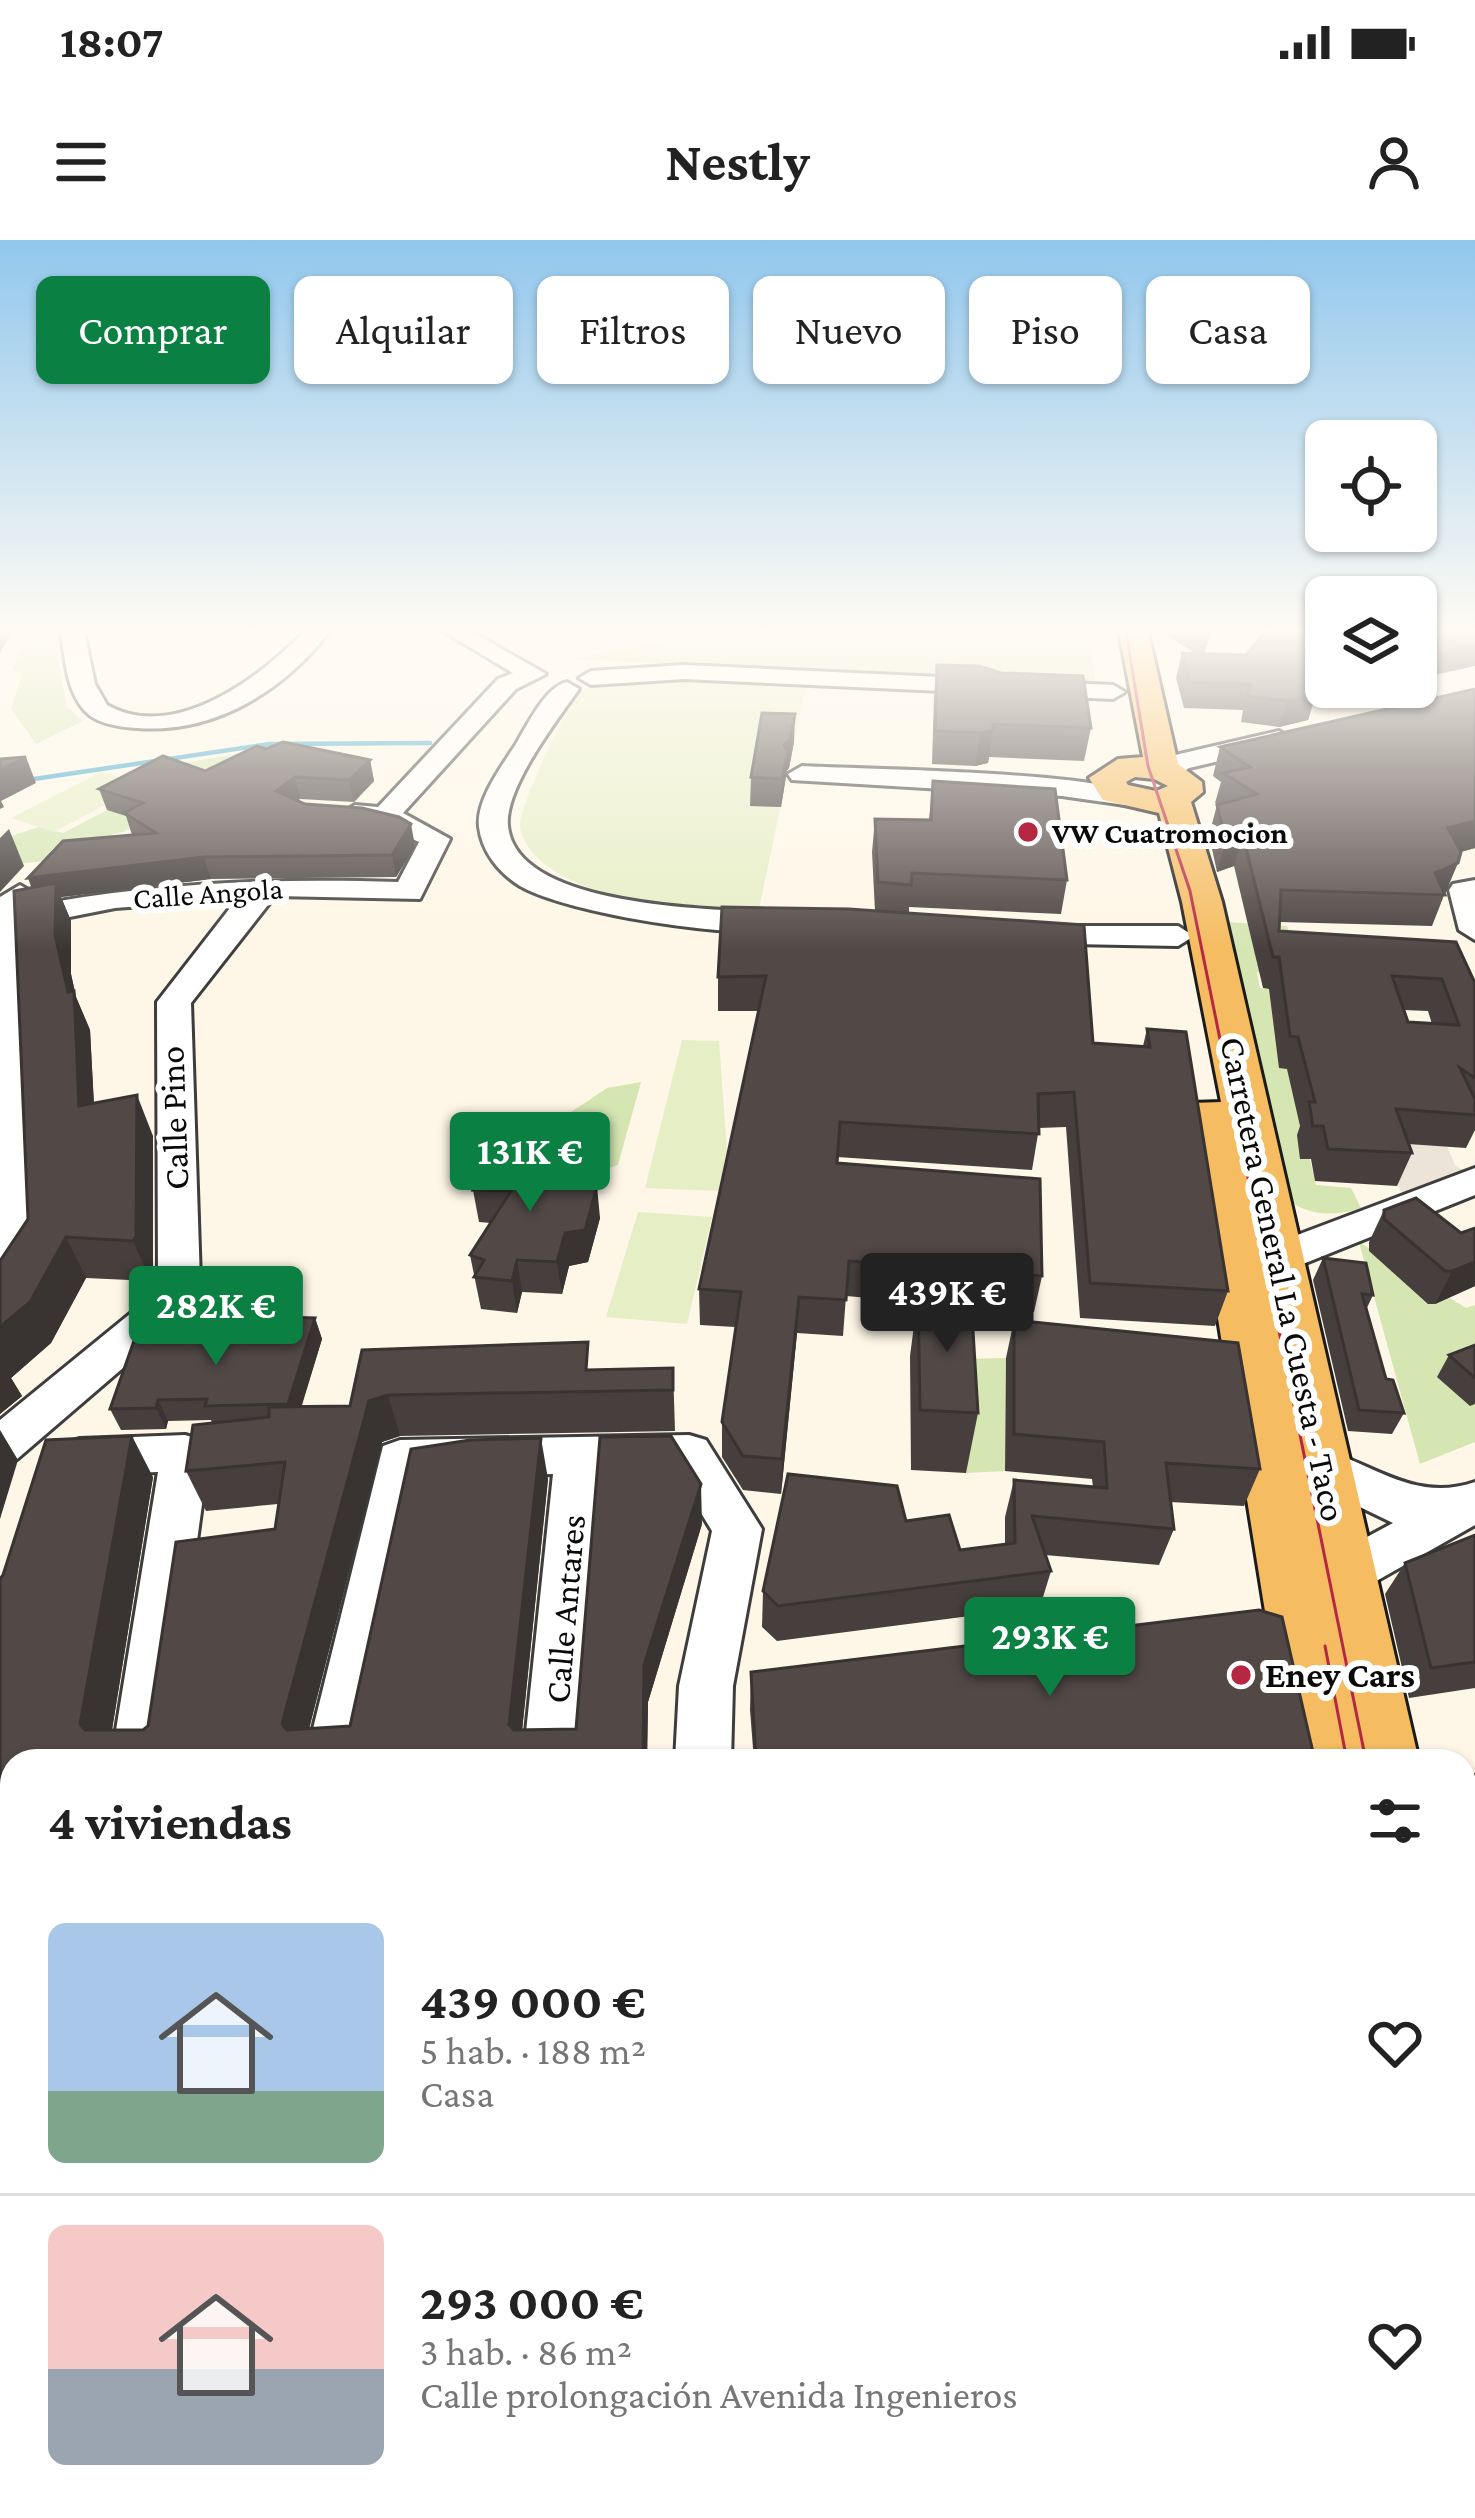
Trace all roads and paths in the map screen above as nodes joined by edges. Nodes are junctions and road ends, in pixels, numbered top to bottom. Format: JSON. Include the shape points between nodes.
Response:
{"nodes":[{"id":1,"x":456,"y":738,"type":"edge"},
{"id":2,"x":510,"y":738,"type":"edge"},
{"id":3,"x":1130,"y":738,"type":"edge"},
{"id":4,"x":1130,"y":738,"type":"edge"},
{"id":5,"x":1284,"y":738,"type":"edge"},
{"id":6,"x":1138,"y":773,"type":"junction"},
{"id":7,"x":802,"y":774,"type":"dead end"},
{"id":8,"x":322,"y":812,"type":"edge"},
{"id":9,"x":385,"y":816,"type":"junction"},
{"id":10,"x":40,"y":873,"type":"edge"},
{"id":11,"x":268,"y":887,"type":"junction"},
{"id":12,"x":1475,"y":889,"type":"edge"},
{"id":13,"x":8,"y":920,"type":"junction"},
{"id":14,"x":818,"y":926,"type":"edge"},
{"id":15,"x":1475,"y":930,"type":"edge"},
{"id":16,"x":986,"y":936,"type":"edge"},
{"id":17,"x":1178,"y":936,"type":"junction"},
{"id":18,"x":7,"y":1016,"type":"edge"},
{"id":19,"x":8,"y":1138,"type":"edge"},
{"id":20,"x":1469,"y":1191,"type":"edge"},
{"id":21,"x":1266,"y":1203,"type":"junction"},
{"id":22,"x":1347,"y":1228,"type":"junction"},
{"id":23,"x":1278,"y":1258,"type":"junction"},
{"id":24,"x":0,"y":1293,"type":"edge"},
{"id":25,"x":578,"y":1458,"type":"junction"},
{"id":26,"x":29,"y":1461,"type":"edge"},
{"id":27,"x":1323,"y":1468,"type":"junction"},
{"id":28,"x":1465,"y":1507,"type":"edge"},
{"id":29,"x":1346,"y":1573,"type":"junction"},
{"id":30,"x":141,"y":1749,"type":"edge"},
{"id":31,"x":336,"y":1749,"type":"edge"},
{"id":32,"x":552,"y":1749,"type":"edge"},
{"id":33,"x":707,"y":1749,"type":"edge"},
{"id":34,"x":1321,"y":1749,"type":"edge"},
{"id":35,"x":1381,"y":1749,"type":"edge"}],
"edges":[{"from":1,"to":9,"type":"street"},
{"from":2,"to":14,"type":"street","via":[[493,826],[502,853],[524,874],[609,905]]},
{"from":3,"to":6,"type":"main road","name":"Carretera General La Cuesta - Taco"},
{"from":4,"to":6,"type":"main road","name":"Carretera General La Cuesta - Taco"},
{"from":5,"to":6,"type":"street"},
{"from":6,"to":7,"type":"street","via":[[1062,788]]},
{"from":6,"to":17,"type":"main road","name":"Carretera General La Cuesta - Taco"},
{"from":6,"to":21,"type":"main road","name":"Carretera General La Cuesta - Taco","via":[[1201,895]]},
{"from":8,"to":9,"type":"street"},
{"from":9,"to":11,"type":"street","name":"Calle Angola","via":[[435,839],[409,892]]},
{"from":10,"to":13,"type":"street","via":[[8,907]]},
{"from":11,"to":13,"type":"street","name":"Calle Angola","via":[[115,899]]},
{"from":11,"to":26,"type":"street","name":"Calle Pino","via":[[174,1002],[178,1281],[152,1320],[73,1383],[58,1410],[55,1439]]},
{"from":12,"to":15,"type":"street","via":[[1464,890]]},
{"from":13,"to":18,"type":"street"},
{"from":16,"to":17,"type":"street"},
{"from":17,"to":34,"type":"main road","name":"Carretera General La Cuesta - Taco","via":[[1273,1608]]},
{"from":18,"to":19,"type":"street"},
{"from":19,"to":24,"type":"street","via":[[22,1260]]},
{"from":20,"to":22,"type":"street"},
{"from":21,"to":22,"type":"street"},
{"from":21,"to":23,"type":"main road","name":"Carretera General La Cuesta - Taco"},
{"from":22,"to":23,"type":"street"},
{"from":23,"to":27,"type":"main road","name":"Carretera General La Cuesta - Taco"},
{"from":25,"to":31,"type":"street","via":[[400,1459]]},
{"from":25,"to":32,"type":"street","name":"Calle Antares"},
{"from":25,"to":33,"type":"street","via":[[688,1453],[736,1529],[730,1682]]},
{"from":26,"to":30,"type":"street","via":[[185,1453]]},
{"from":27,"to":28,"type":"street","via":[[1394,1504]]},
{"from":27,"to":29,"type":"main road","name":"Carretera General La Cuesta - Taco"},
{"from":28,"to":29,"type":"street"},
{"from":29,"to":35,"type":"main road","name":"Carretera General La Cuesta - Taco"}]}
